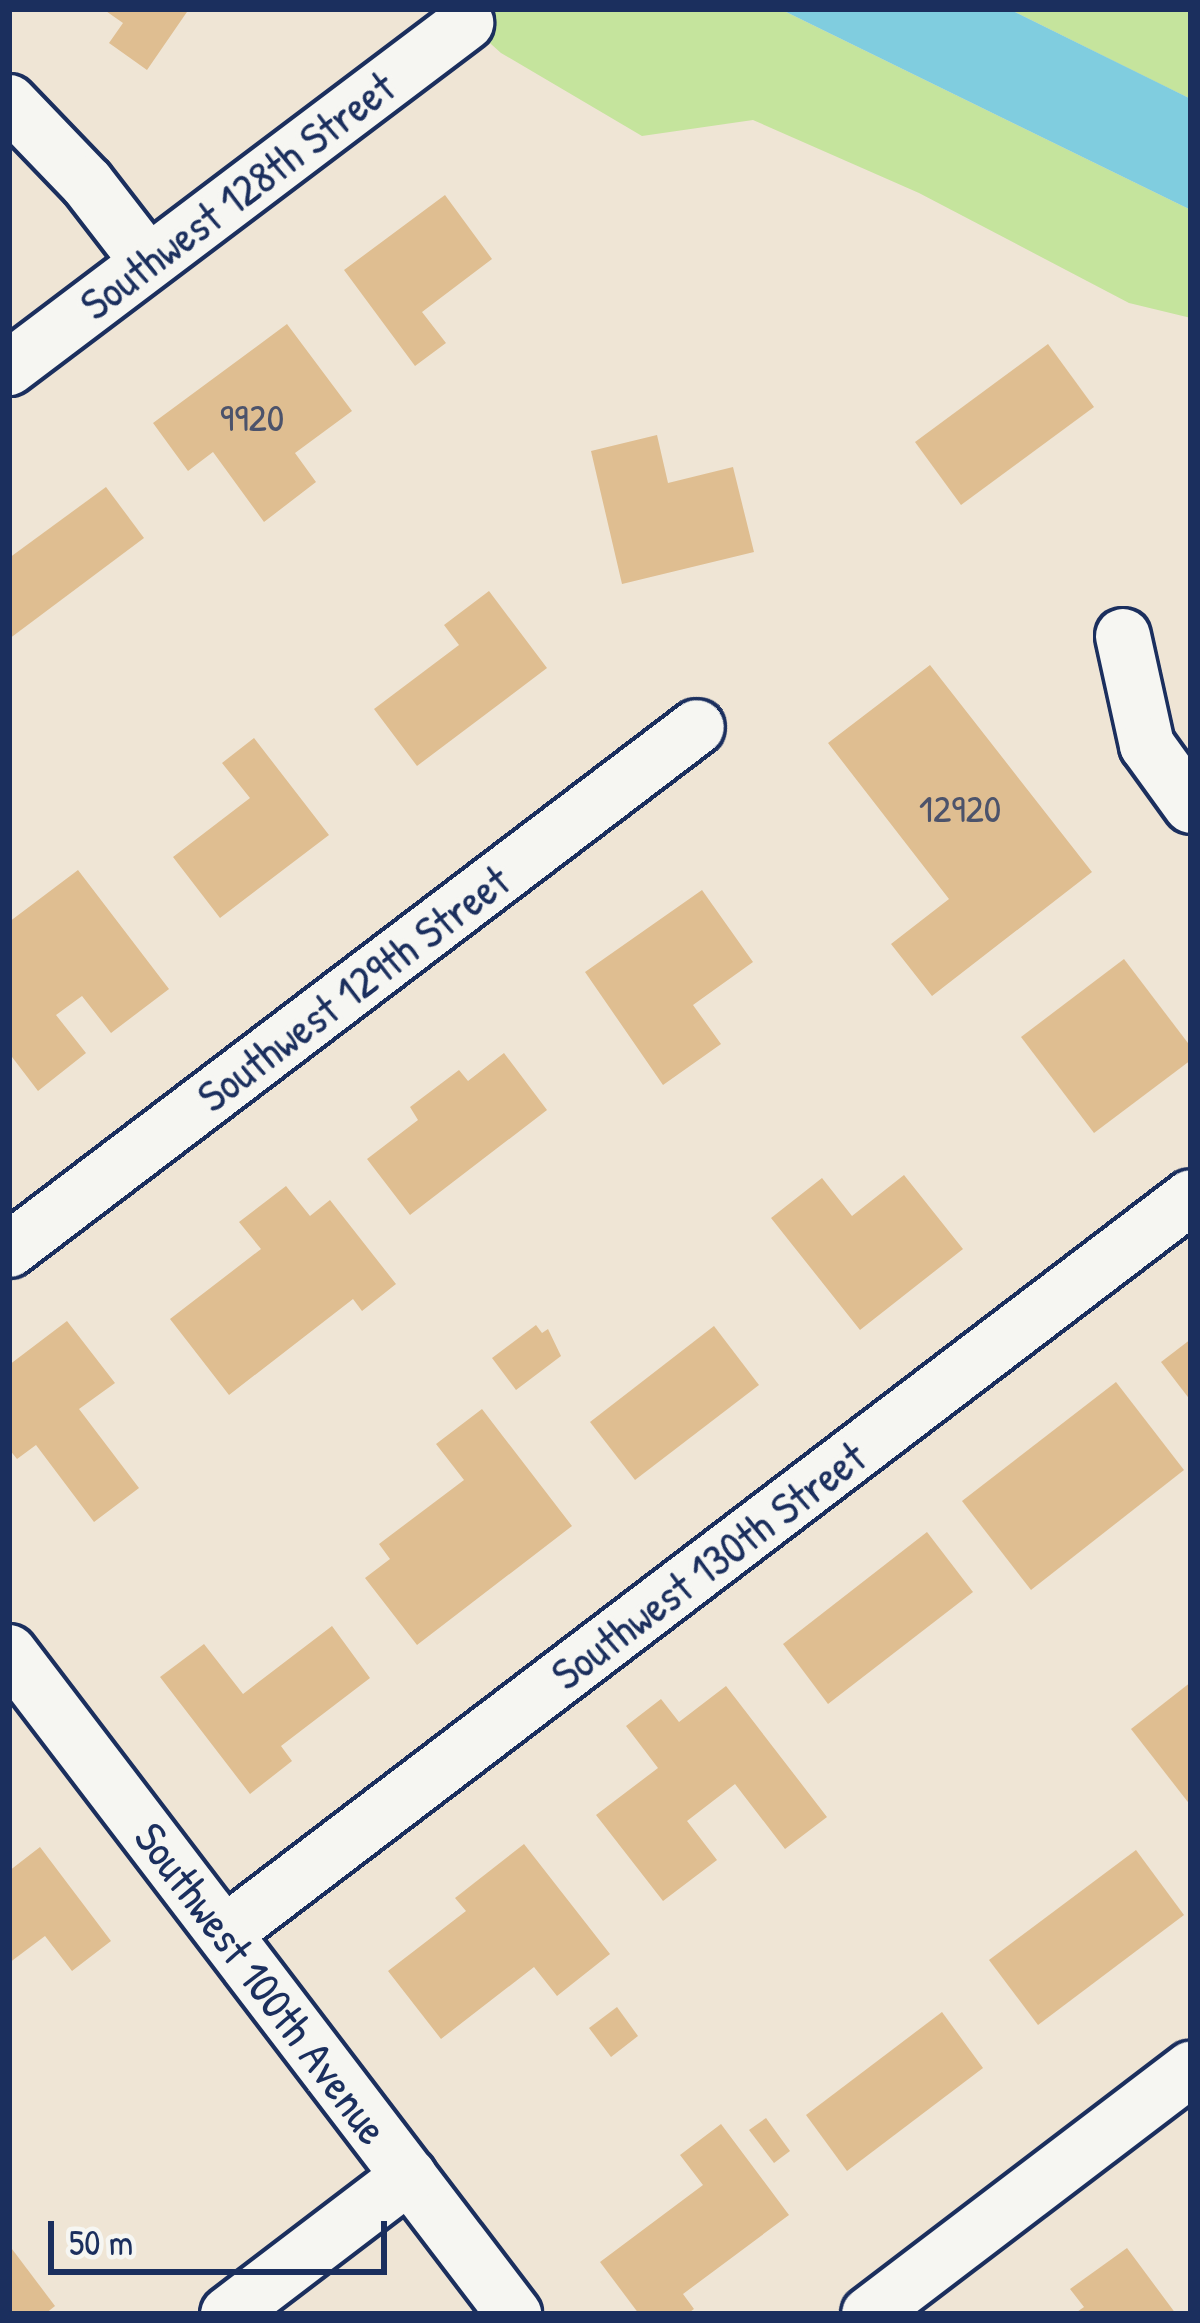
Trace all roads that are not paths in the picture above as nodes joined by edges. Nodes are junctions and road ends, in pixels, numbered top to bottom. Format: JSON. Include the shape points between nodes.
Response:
{"nodes":[{"id":1,"x":466,"y":22,"type":"dead end"},
{"id":2,"x":9,"y":102,"type":"edge"},
{"id":3,"x":148,"y":262,"type":"junction"},
{"id":4,"x":9,"y":368,"type":"edge"},
{"id":5,"x":1124,"y":636,"type":"dead end"},
{"id":6,"x":698,"y":727,"type":"dead end"},
{"id":7,"x":1191,"y":806,"type":"edge"},
{"id":8,"x":1191,"y":1197,"type":"edge"},
{"id":9,"x":9,"y":1250,"type":"edge"},
{"id":10,"x":9,"y":1652,"type":"edge"},
{"id":11,"x":25,"y":1708,"type":"edge"},
{"id":12,"x":225,"y":1933,"type":"junction"},
{"id":13,"x":1191,"y":2069,"type":"edge"},
{"id":14,"x":409,"y":2176,"type":"junction"},
{"id":15,"x":228,"y":2314,"type":"edge"},
{"id":16,"x":514,"y":2314,"type":"edge"},
{"id":17,"x":869,"y":2314,"type":"edge"}],
"edges":[{"from":1,"to":3,"type":"street","name":"Southwest 128th Street"},
{"from":2,"to":3,"type":"street"},
{"from":3,"to":4,"type":"street","name":"Southwest 128th Street"},
{"from":5,"to":7,"type":"street","via":[[1147,745]]},
{"from":6,"to":9,"type":"street","name":"Southwest 129th Street"},
{"from":8,"to":12,"type":"street","name":"Southwest 130th Street"},
{"from":10,"to":11,"type":"street","name":"Southwest 100th Avenue"},
{"from":11,"to":12,"type":"street","name":"Southwest 100th Avenue"},
{"from":12,"to":14,"type":"street","name":"Southwest 100th Avenue"},
{"from":13,"to":17,"type":"street"},
{"from":14,"to":15,"type":"street"},
{"from":14,"to":16,"type":"street","name":"Southwest 100th Avenue"}]}
